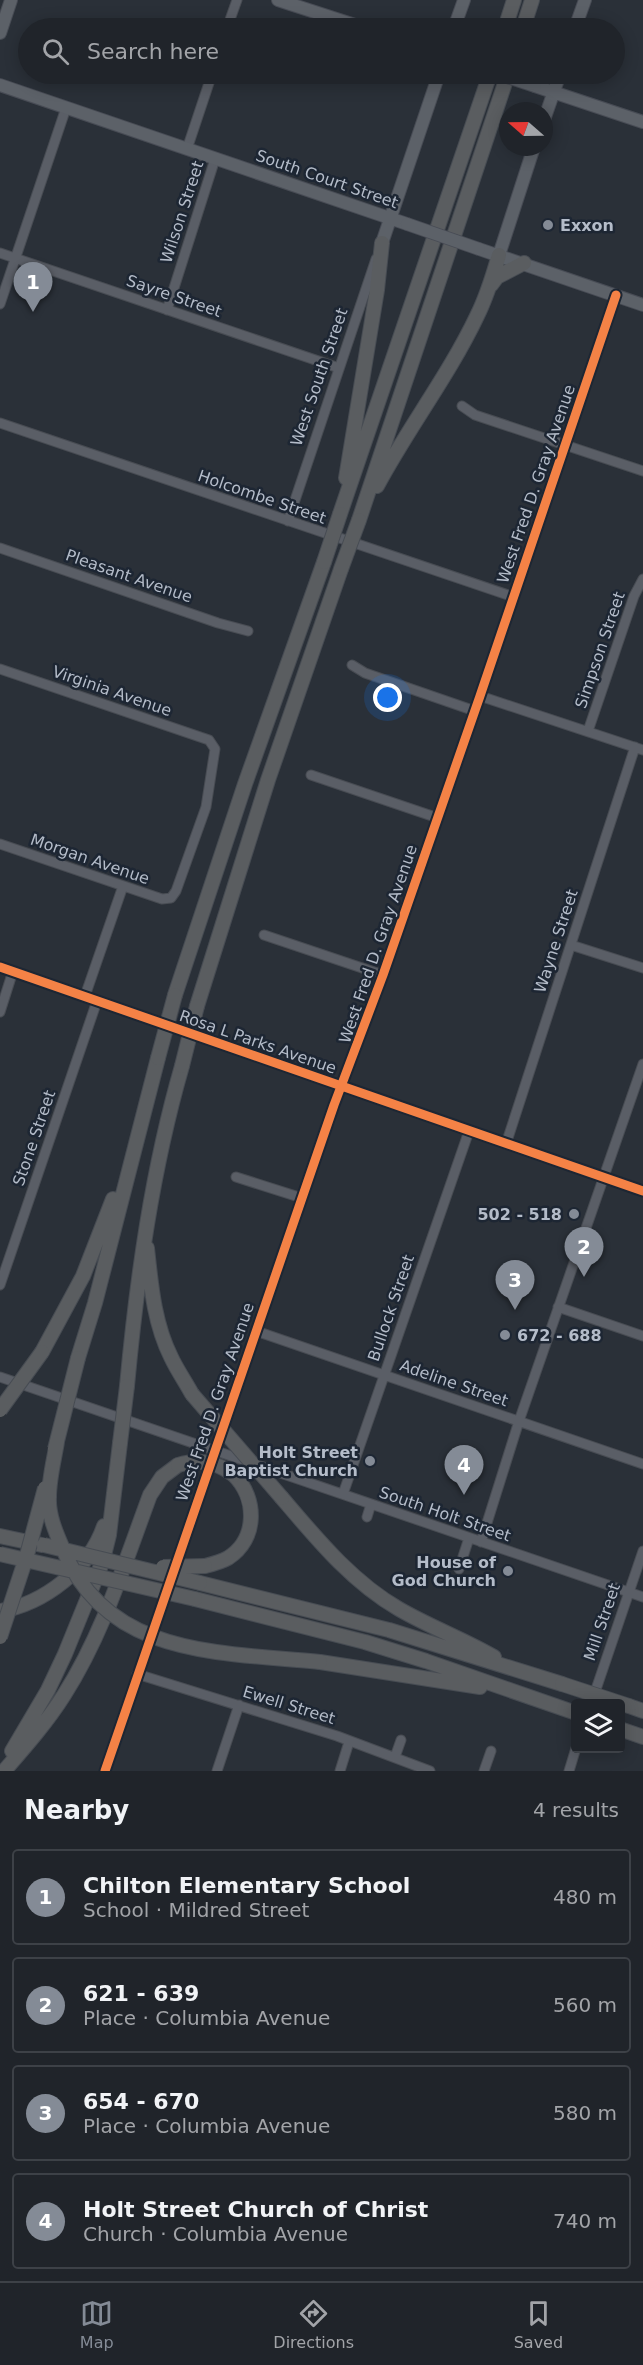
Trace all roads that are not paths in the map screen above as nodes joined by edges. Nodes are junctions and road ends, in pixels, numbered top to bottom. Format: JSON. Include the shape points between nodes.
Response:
{"nodes":[{"id":1,"x":11,"y":0,"type":"edge"},
{"id":2,"x":237,"y":0,"type":"edge"},
{"id":3,"x":278,"y":0,"type":"edge"},
{"id":4,"x":464,"y":0,"type":"edge"},
{"id":5,"x":514,"y":0,"type":"edge"},
{"id":6,"x":532,"y":0,"type":"edge"},
{"id":7,"x":585,"y":0,"type":"edge"},
{"id":8,"x":231,"y":18,"type":"edge"},
{"id":9,"x":333,"y":18,"type":"edge"},
{"id":10,"x":458,"y":18,"type":"edge"},
{"id":11,"x":508,"y":18,"type":"edge"},
{"id":12,"x":526,"y":18,"type":"edge"},
{"id":13,"x":579,"y":18,"type":"edge"},
{"id":14,"x":0,"y":33,"type":"edge"},
{"id":15,"x":209,"y":84,"type":"edge"},
{"id":16,"x":436,"y":84,"type":"edge"},
{"id":17,"x":487,"y":84,"type":"edge"},
{"id":18,"x":505,"y":84,"type":"edge"},
{"id":19,"x":529,"y":84,"type":"edge"},
{"id":20,"x":557,"y":84,"type":"edge"},
{"id":21,"x":0,"y":85,"type":"edge"},
{"id":22,"x":554,"y":92,"type":"junction"},
{"id":23,"x":550,"y":102,"type":"edge"},
{"id":24,"x":66,"y":108,"type":"junction"},
{"id":25,"x":643,"y":122,"type":"edge"},
{"id":26,"x":188,"y":149,"type":"junction"},
{"id":27,"x":531,"y":156,"type":"edge"},
{"id":28,"x":215,"y":159,"type":"junction"},
{"id":29,"x":390,"y":218,"type":"junction"},
{"id":30,"x":382,"y":243,"type":"junction"},
{"id":31,"x":0,"y":254,"type":"edge"},
{"id":32,"x":499,"y":255,"type":"junction"},
{"id":33,"x":15,"y":259,"type":"junction"},
{"id":34,"x":524,"y":263,"type":"junction"},
{"id":35,"x":489,"y":287,"type":"junction"},
{"id":36,"x":616,"y":295,"type":"junction"},
{"id":37,"x":0,"y":304,"type":"edge"},
{"id":38,"x":643,"y":305,"type":"edge"},
{"id":39,"x":167,"y":310,"type":"junction"},
{"id":40,"x":339,"y":368,"type":"junction"},
{"id":41,"x":462,"y":406,"type":"dead end"},
{"id":42,"x":0,"y":423,"type":"edge"},
{"id":43,"x":565,"y":445,"type":"junction"},
{"id":44,"x":643,"y":471,"type":"edge"},
{"id":45,"x":340,"y":514,"type":"junction"},
{"id":46,"x":358,"y":520,"type":"junction"},
{"id":47,"x":288,"y":521,"type":"junction"},
{"id":48,"x":0,"y":548,"type":"edge"},
{"id":49,"x":643,"y":579,"type":"edge"},
{"id":50,"x":514,"y":597,"type":"junction"},
{"id":51,"x":248,"y":631,"type":"dead end"},
{"id":52,"x":352,"y":665,"type":"dead end"},
{"id":53,"x":0,"y":669,"type":"edge"},
{"id":54,"x":480,"y":696,"type":"junction"},
{"id":55,"x":475,"y":711,"type":"junction"},
{"id":56,"x":588,"y":731,"type":"junction"},
{"id":57,"x":639,"y":748,"type":"edge"},
{"id":58,"x":311,"y":775,"type":"dead end"},
{"id":59,"x":438,"y":818,"type":"junction"},
{"id":60,"x":0,"y":844,"type":"edge"},
{"id":61,"x":123,"y":886,"type":"junction"},
{"id":62,"x":171,"y":898,"type":"joint"},
{"id":63,"x":264,"y":935,"type":"dead end"},
{"id":64,"x":571,"y":945,"type":"junction"},
{"id":65,"x":0,"y":967,"type":"edge"},
{"id":66,"x":643,"y":968,"type":"edge"},
{"id":67,"x":13,"y":971,"type":"junction"},
{"id":68,"x":383,"y":975,"type":"junction"},
{"id":69,"x":85,"y":996,"type":"junction"},
{"id":70,"x":97,"y":1001,"type":"junction"},
{"id":71,"x":0,"y":1012,"type":"edge"},
{"id":72,"x":643,"y":1064,"type":"edge"},
{"id":73,"x":342,"y":1087,"type":"junction"},
{"id":74,"x":469,"y":1131,"type":"junction"},
{"id":75,"x":506,"y":1144,"type":"junction"},
{"id":76,"x":134,"y":1147,"type":"junction"},
{"id":77,"x":236,"y":1177,"type":"dead end"},
{"id":78,"x":604,"y":1178,"type":"junction"},
{"id":79,"x":643,"y":1191,"type":"edge"},
{"id":80,"x":302,"y":1198,"type":"junction"},
{"id":81,"x":146,"y":1231,"type":"junction"},
{"id":82,"x":0,"y":1285,"type":"edge"},
{"id":83,"x":558,"y":1307,"type":"junction"},
{"id":84,"x":256,"y":1331,"type":"junction"},
{"id":85,"x":643,"y":1336,"type":"edge"},
{"id":86,"x":384,"y":1375,"type":"junction"},
{"id":87,"x":0,"y":1377,"type":"edge"},
{"id":88,"x":0,"y":1410,"type":"edge"},
{"id":89,"x":519,"y":1421,"type":"junction"},
{"id":90,"x":57,"y":1442,"type":"junction"},
{"id":91,"x":215,"y":1450,"type":"junction"},
{"id":92,"x":643,"y":1464,"type":"edge"},
{"id":93,"x":343,"y":1494,"type":"junction"},
{"id":94,"x":113,"y":1498,"type":"junction"},
{"id":95,"x":370,"y":1504,"type":"junction"},
{"id":96,"x":367,"y":1517,"type":"dead end"},
{"id":97,"x":0,"y":1536,"type":"edge"},
{"id":98,"x":469,"y":1538,"type":"junction"},
{"id":99,"x":481,"y":1542,"type":"junction"},
{"id":100,"x":643,"y":1551,"type":"edge"},
{"id":101,"x":0,"y":1554,"type":"edge"},
{"id":102,"x":133,"y":1566,"type":"junction"},
{"id":103,"x":459,"y":1569,"type":"dead end"},
{"id":104,"x":628,"y":1592,"type":"junction"},
{"id":105,"x":643,"y":1597,"type":"edge"},
{"id":106,"x":0,"y":1611,"type":"edge"},
{"id":107,"x":0,"y":1637,"type":"edge"},
{"id":108,"x":519,"y":1671,"type":"junction"},
{"id":109,"x":137,"y":1674,"type":"junction"},
{"id":110,"x":517,"y":1693,"type":"junction"},
{"id":111,"x":593,"y":1699,"type":"edge"},
{"id":112,"x":238,"y":1706,"type":"junction"},
{"id":113,"x":571,"y":1711,"type":"edge"},
{"id":114,"x":643,"y":1711,"type":"edge"},
{"id":115,"x":625,"y":1730,"type":"edge"},
{"id":116,"x":643,"y":1737,"type":"edge"},
{"id":117,"x":401,"y":1740,"type":"dead end"},
{"id":118,"x":349,"y":1742,"type":"junction"},
{"id":119,"x":491,"y":1751,"type":"dead end"},
{"id":120,"x":575,"y":1753,"type":"edge"},
{"id":121,"x":395,"y":1757,"type":"junction"},
{"id":122,"x":2,"y":1771,"type":"edge"},
{"id":123,"x":105,"y":1771,"type":"edge"},
{"id":124,"x":217,"y":1771,"type":"edge"},
{"id":125,"x":340,"y":1771,"type":"edge"},
{"id":126,"x":430,"y":1771,"type":"edge"},
{"id":127,"x":484,"y":1771,"type":"edge"},
{"id":128,"x":569,"y":1771,"type":"edge"}],
"edges":[{"from":1,"to":14,"type":"main road"},
{"from":2,"to":8,"type":"street"},
{"from":3,"to":9,"type":"main road"},
{"from":4,"to":10,"type":"main road"},
{"from":5,"to":11,"type":"highway"},
{"from":6,"to":12,"type":"highway"},
{"from":7,"to":13,"type":"main road"},
{"from":15,"to":26,"type":"street"},
{"from":16,"to":29,"type":"main road"},
{"from":17,"to":45,"type":"highway"},
{"from":18,"to":46,"type":"highway"},
{"from":19,"to":22,"type":"main road","bridge":true},
{"from":20,"to":22,"type":"main road"},
{"from":21,"to":24,"type":"main road","name":"South Court Street"},
{"from":22,"to":23,"type":"main road"},
{"from":22,"to":25,"type":"main road"},
{"from":24,"to":26,"type":"main road","name":"South Court Street"},
{"from":24,"to":33,"type":"street"},
{"from":26,"to":28,"type":"main road","name":"South Court Street"},
{"from":27,"to":32,"type":"main road"},
{"from":28,"to":29,"type":"main road","name":"South Court Street"},
{"from":28,"to":39,"type":"street","name":"Wilson Street"},
{"from":29,"to":30,"type":"main road"},
{"from":29,"to":32,"type":"main road","name":"South Court Street","bridge":true},
{"from":30,"to":40,"type":"street","name":"West South Street"},
{"from":30,"to":45,"type":"highway"},
{"from":31,"to":33,"type":"street","name":"Sayre Street"},
{"from":32,"to":34,"type":"main road","name":"South Court Street"},
{"from":32,"to":35,"type":"highway"},
{"from":33,"to":37,"type":"street"},
{"from":33,"to":39,"type":"street","name":"Sayre Street"},
{"from":34,"to":35,"type":"highway","via":[[497,277]]},
{"from":34,"to":36,"type":"main road","name":"South Court Street"},
{"from":35,"to":46,"type":"highway","via":[[471,328]]},
{"from":36,"to":38,"type":"main road","name":"South Court Street"},
{"from":36,"to":43,"type":"street","name":"West Fred D. Gray Avenue"},
{"from":39,"to":40,"type":"street","name":"Sayre Street"},
{"from":40,"to":47,"type":"street","name":"West South Street"},
{"from":41,"to":43,"type":"street"},
{"from":42,"to":47,"type":"street","name":"Holcombe Street"},
{"from":43,"to":44,"type":"street"},
{"from":43,"to":50,"type":"street","name":"West Fred D. Gray Avenue"},
{"from":45,"to":76,"type":"highway","bridge":true,"via":[[175,995]]},
{"from":46,"to":81,"type":"highway","bridge":true,"via":[[268,780],[197,1006],[164,1136]]},
{"from":47,"to":50,"type":"street","name":"Holcombe Street"},
{"from":48,"to":51,"type":"street","name":"Pleasant Avenue"},
{"from":49,"to":56,"type":"street","name":"Simpson Street"},
{"from":50,"to":54,"type":"street","name":"West Fred D. Gray Avenue"},
{"from":52,"to":55,"type":"street"},
{"from":53,"to":62,"type":"street","name":"Virginia Avenue","via":[[212,743],[215,753],[206,807]]},
{"from":54,"to":55,"type":"street","name":"West Fred D. Gray Avenue"},
{"from":54,"to":56,"type":"street"},
{"from":55,"to":59,"type":"street","name":"West Fred D. Gray Avenue"},
{"from":56,"to":57,"type":"street"},
{"from":57,"to":64,"type":"street","name":"Wayne Street"},
{"from":58,"to":59,"type":"street"},
{"from":59,"to":68,"type":"street","name":"West Fred D. Gray Avenue"},
{"from":60,"to":61,"type":"street","name":"Morgan Avenue"},
{"from":61,"to":62,"type":"street","name":"Morgan Avenue","via":[[162,899]]},
{"from":61,"to":69,"type":"street"},
{"from":63,"to":68,"type":"street"},
{"from":64,"to":66,"type":"street"},
{"from":64,"to":75,"type":"street","name":"Wayne Street"},
{"from":65,"to":67,"type":"street","name":"Rosa L Parks Avenue"},
{"from":67,"to":69,"type":"street","name":"Rosa L Parks Avenue"},
{"from":67,"to":71,"type":"street"},
{"from":68,"to":73,"type":"street","name":"West Fred D. Gray Avenue"},
{"from":69,"to":70,"type":"street","name":"Rosa L Parks Avenue"},
{"from":70,"to":73,"type":"street","name":"Rosa L Parks Avenue"},
{"from":70,"to":82,"type":"street","name":"Stone Street"},
{"from":72,"to":78,"type":"street"},
{"from":73,"to":74,"type":"street","name":"Rosa L Parks Avenue"},
{"from":73,"to":80,"type":"street","name":"West Fred D. Gray Avenue"},
{"from":74,"to":75,"type":"street","name":"Rosa L Parks Avenue"},
{"from":74,"to":86,"type":"street","name":"Bullock Street"},
{"from":75,"to":78,"type":"street","name":"Rosa L Parks Avenue"},
{"from":76,"to":88,"type":"highway","bridge":true,"via":[[83,1276],[42,1352]]},
{"from":76,"to":90,"type":"highway","bridge":true},
{"from":77,"to":80,"type":"street"},
{"from":78,"to":79,"type":"street","name":"Rosa L Parks Avenue"},
{"from":78,"to":83,"type":"street"},
{"from":80,"to":84,"type":"street","name":"West Fred D. Gray Avenue"},
{"from":81,"to":94,"type":"highway","bridge":true},
{"from":81,"to":108,"type":"highway","bridge":true,"via":[[159,1326],[170,1356],[192,1394],[328,1551],[381,1597]]},
{"from":83,"to":85,"type":"street"},
{"from":83,"to":89,"type":"street"},
{"from":84,"to":86,"type":"street","name":"Adeline Street"},
{"from":84,"to":91,"type":"street","name":"West Fred D. Gray Avenue"},
{"from":86,"to":89,"type":"street","name":"Adeline Street"},
{"from":86,"to":93,"type":"street","name":"Bullock Street"},
{"from":87,"to":91,"type":"street","name":"South Holt Street"},
{"from":89,"to":92,"type":"street","name":"Adeline Street"},
{"from":89,"to":99,"type":"street"},
{"from":90,"to":107,"type":"highway","bridge":true},
{"from":90,"to":110,"type":"highway","bridge":true,"via":[[49,1497],[54,1527],[74,1572],[99,1603],[140,1632],[190,1648],[320,1662]]},
{"from":91,"to":93,"type":"street","name":"South Holt Street"},
{"from":91,"to":109,"type":"street","name":"West Fred D. Gray Avenue"},
{"from":93,"to":95,"type":"street","name":"South Holt Street"},
{"from":94,"to":106,"type":"highway","via":[[101,1536],[84,1561],[44,1595]]},
{"from":94,"to":122,"type":"highway","via":[[102,1563],[69,1645]]},
{"from":95,"to":96,"type":"street"},
{"from":95,"to":98,"type":"street","name":"South Holt Street"},
{"from":97,"to":102,"type":"highway","bridge":true},
{"from":98,"to":99,"type":"street","name":"South Holt Street"},
{"from":98,"to":103,"type":"street"},
{"from":99,"to":104,"type":"street","name":"South Holt Street"},
{"from":100,"to":104,"type":"street","name":"Mill Street"},
{"from":101,"to":110,"type":"highway","bridge":true,"via":[[365,1642]]},
{"from":102,"to":108,"type":"highway","bridge":true,"via":[[379,1627]]},
{"from":102,"to":122,"type":"highway","bridge":true,"via":[[182,1568],[226,1559],[236,1551],[250,1526],[250,1498],[245,1488],[234,1475],[213,1463],[197,1461],[178,1466],[162,1477],[150,1495],[100,1628],[80,1669],[60,1701]]},
{"from":104,"to":105,"type":"street","name":"South Holt Street"},
{"from":104,"to":111,"type":"street","name":"Mill Street"},
{"from":108,"to":114,"type":"highway","bridge":true},
{"from":109,"to":112,"type":"street","name":"Ewell Street"},
{"from":109,"to":123,"type":"street","name":"West Fred D. Gray Avenue"},
{"from":110,"to":113,"type":"highway"},
{"from":112,"to":118,"type":"street","name":"Ewell Street"},
{"from":112,"to":124,"type":"street"},
{"from":115,"to":116,"type":"highway"},
{"from":117,"to":121,"type":"street"},
{"from":118,"to":121,"type":"street","name":"Ewell Street"},
{"from":118,"to":125,"type":"street"},
{"from":119,"to":127,"type":"street"},
{"from":120,"to":128,"type":"street"},
{"from":121,"to":126,"type":"street","name":"Ewell Street"}]}
